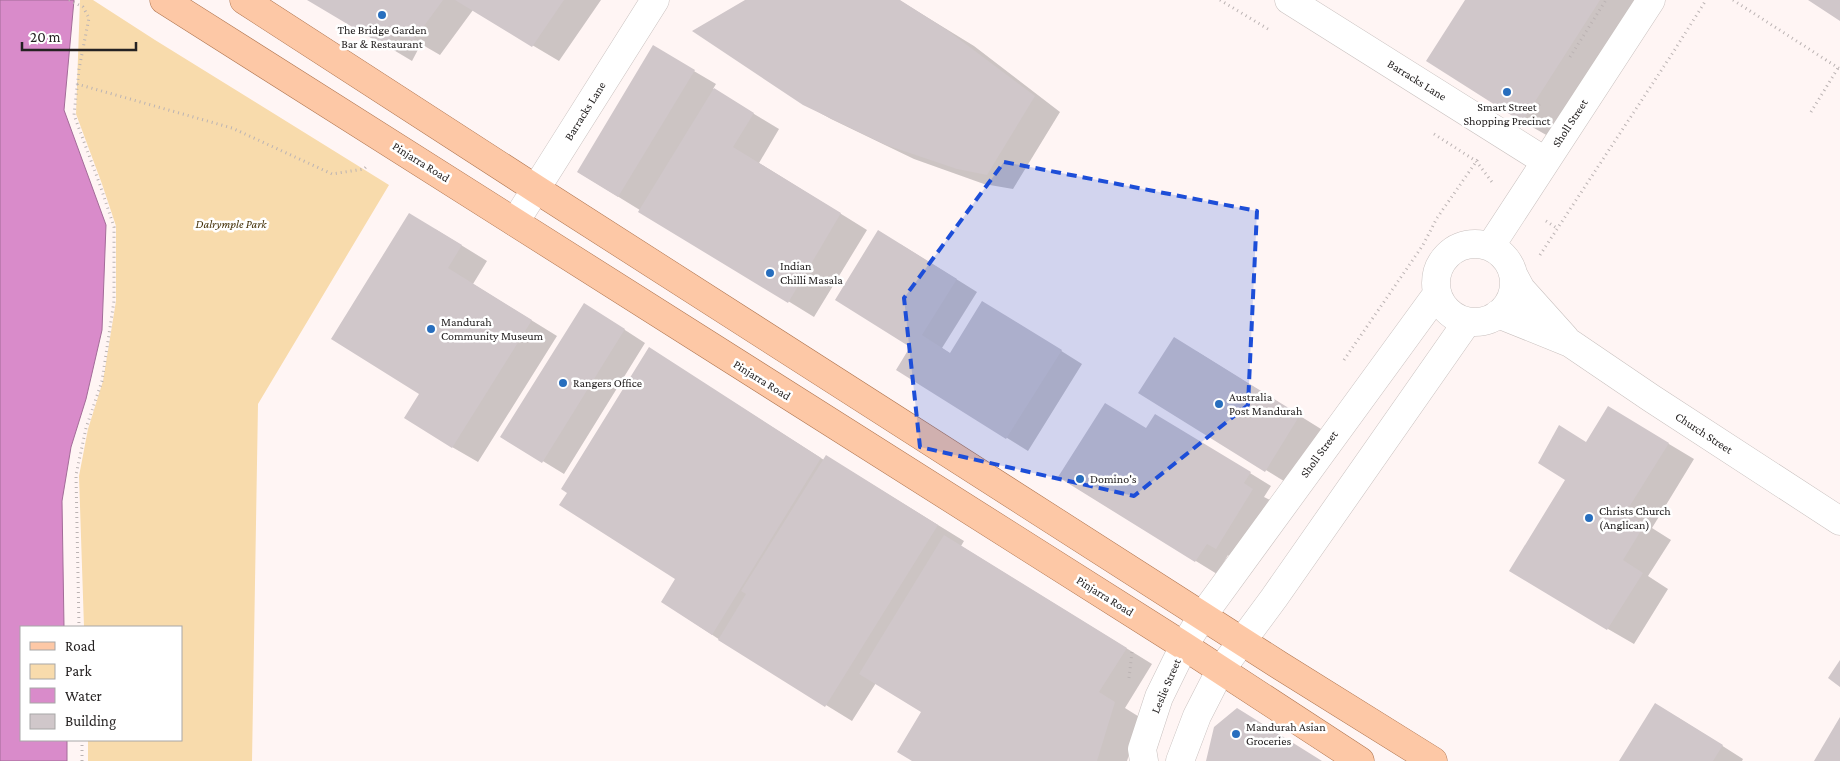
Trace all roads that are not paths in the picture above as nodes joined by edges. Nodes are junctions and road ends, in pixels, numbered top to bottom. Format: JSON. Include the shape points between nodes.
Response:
{"nodes":[{"id":1,"x":164,"y":0,"type":"edge"},
{"id":2,"x":244,"y":0,"type":"edge"},
{"id":3,"x":655,"y":0,"type":"edge"},
{"id":4,"x":1289,"y":0,"type":"edge"},
{"id":5,"x":1651,"y":0,"type":"edge"},
{"id":6,"x":1545,"y":161,"type":"junction"},
{"id":7,"x":536,"y":189,"type":"junction"},
{"id":8,"x":515,"y":222,"type":"junction"},
{"id":9,"x":1490,"y":247,"type":"junction"},
{"id":10,"x":1513,"y":274,"type":"junction"},
{"id":11,"x":1437,"y":294,"type":"junction"},
{"id":12,"x":1498,"y":314,"type":"junction"},
{"id":13,"x":1467,"y":322,"type":"junction"},
{"id":14,"x":1570,"y":343,"type":"junction"},
{"id":15,"x":1840,"y":521,"type":"edge"},
{"id":16,"x":1203,"y":615,"type":"junction"},
{"id":17,"x":1242,"y":641,"type":"junction"},
{"id":18,"x":1184,"y":646,"type":"junction"},
{"id":19,"x":1220,"y":671,"type":"junction"},
{"id":20,"x":1144,"y":761,"type":"edge"},
{"id":21,"x":1180,"y":761,"type":"edge"},
{"id":22,"x":1360,"y":761,"type":"edge"},
{"id":23,"x":1432,"y":761,"type":"edge"}],
"edges":[{"from":1,"to":8,"type":"main road","name":"Pinjarra Road"},
{"from":2,"to":7,"type":"main road"},
{"from":3,"to":7,"type":"street","name":"Barracks Lane"},
{"from":4,"to":6,"type":"street","name":"Barracks Lane"},
{"from":5,"to":6,"type":"street","name":"Sholl Street"},
{"from":6,"to":9,"type":"street","name":"Sholl Street"},
{"from":7,"to":8,"type":"street","name":"Barracks Lane"},
{"from":7,"to":16,"type":"main road"},
{"from":8,"to":18,"type":"main road","name":"Pinjarra Road"},
{"from":9,"to":10,"type":"street","via":[[1501,254]]},
{"from":9,"to":11,"type":"street","via":[[1465,245],[1444,258],[1438,269]]},
{"from":10,"to":12,"type":"street","via":[[1509,301]]},
{"from":10,"to":14,"type":"street","name":"Church Street","via":[[1521,288]]},
{"from":11,"to":13,"type":"street","via":[[1448,311]]},
{"from":11,"to":16,"type":"street","name":"Sholl Street"},
{"from":12,"to":13,"type":"street","via":[[1479,322]]},
{"from":12,"to":14,"type":"street","name":"Church Street"},
{"from":13,"to":17,"type":"street"},
{"from":14,"to":15,"type":"street","name":"Church Street"},
{"from":16,"to":17,"type":"main road"},
{"from":16,"to":18,"type":"street","name":"Leslie Street"},
{"from":17,"to":19,"type":"street"},
{"from":17,"to":23,"type":"main road"},
{"from":18,"to":19,"type":"main road","name":"Pinjarra Road"},
{"from":18,"to":20,"type":"street","name":"Leslie Street","via":[[1159,697],[1142,749]]},
{"from":19,"to":21,"type":"street","via":[[1197,716]]},
{"from":19,"to":22,"type":"main road","name":"Pinjarra Road"}]}
